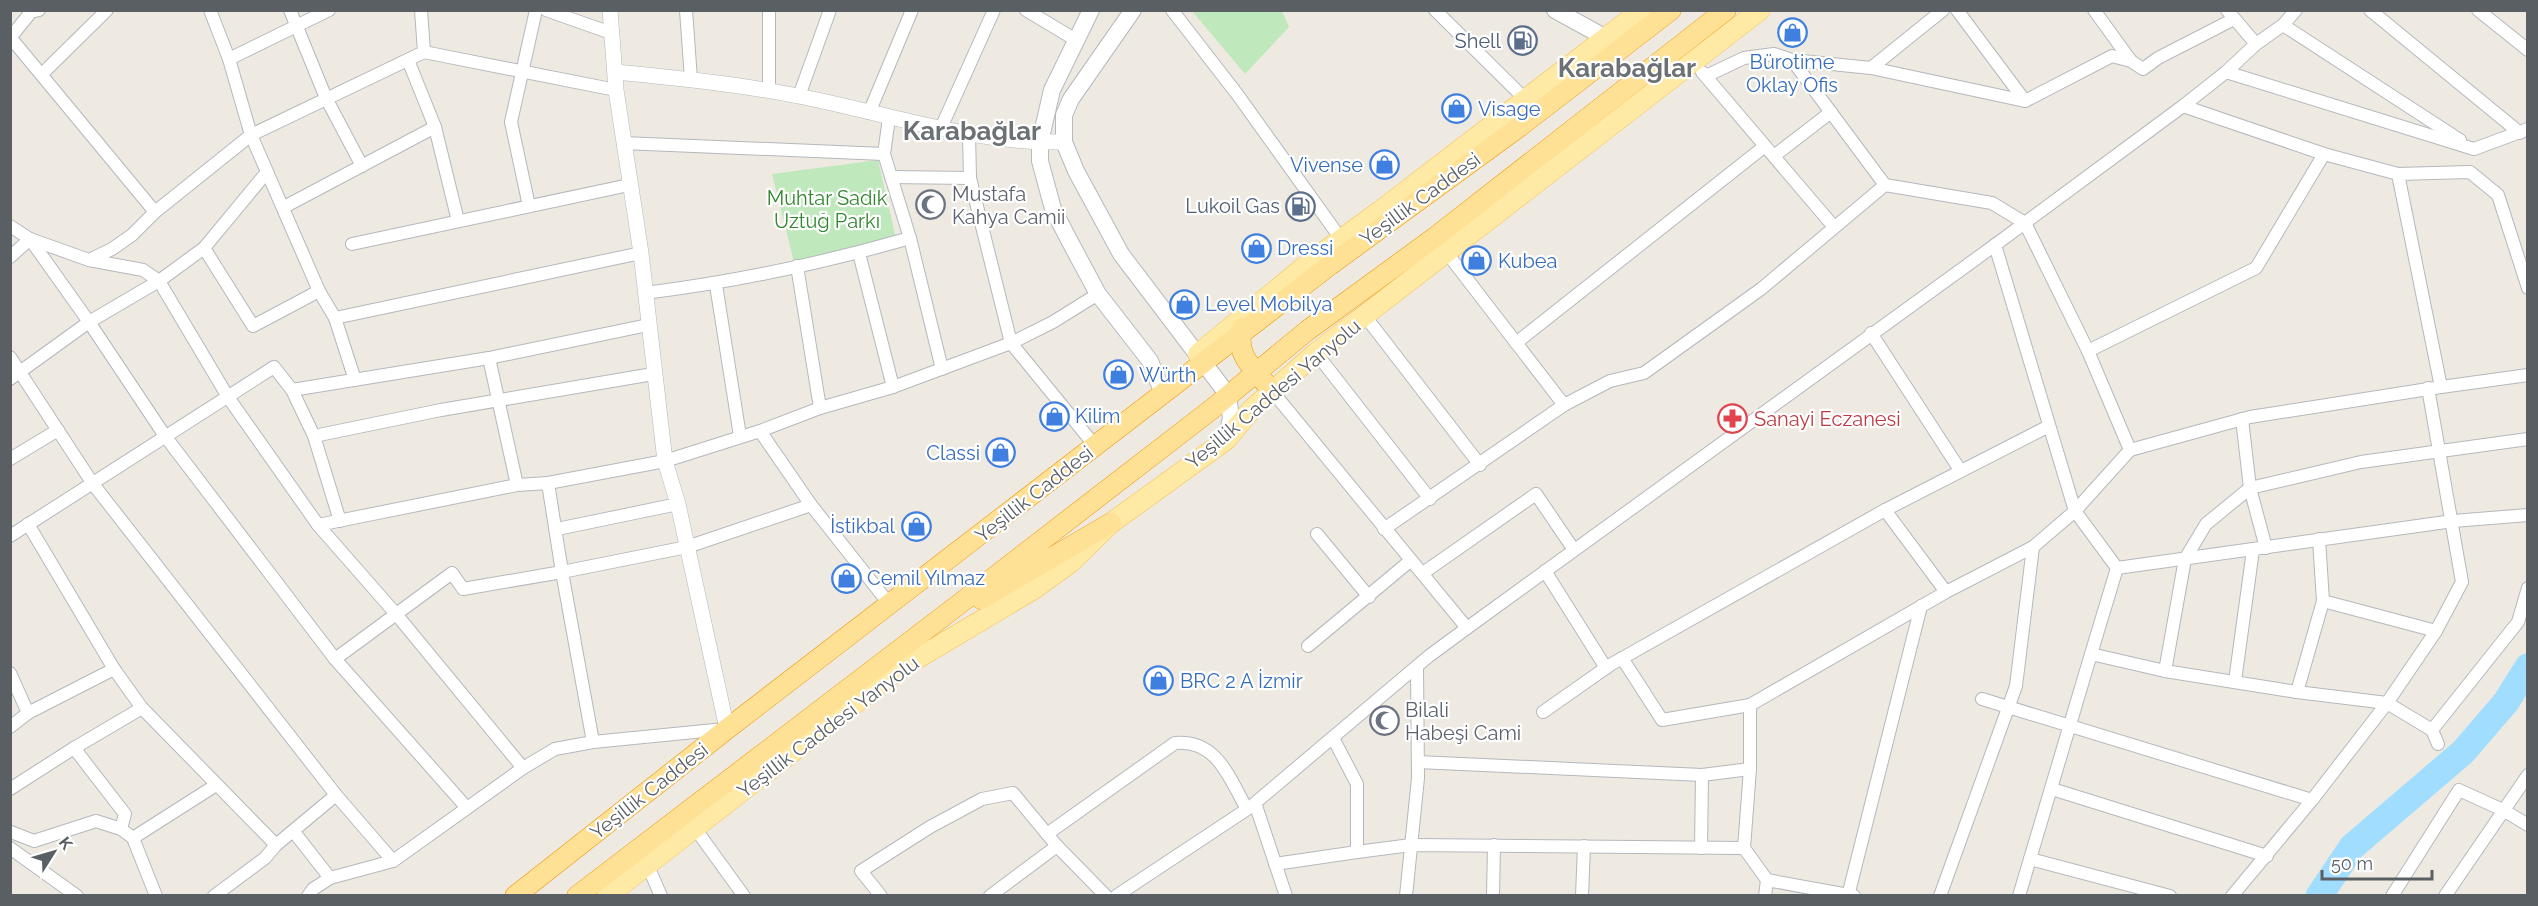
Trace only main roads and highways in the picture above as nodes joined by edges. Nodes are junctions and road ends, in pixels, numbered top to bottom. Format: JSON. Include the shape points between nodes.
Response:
{"nodes":[{"id":1,"x":1091,"y":10,"type":"edge"},
{"id":2,"x":1133,"y":10,"type":"edge"},
{"id":3,"x":1555,"y":10,"type":"edge"},
{"id":4,"x":1671,"y":10,"type":"edge"},
{"id":5,"x":1726,"y":10,"type":"edge"},
{"id":6,"x":1760,"y":10,"type":"edge"},
{"id":7,"x":1637,"y":12,"type":"edge"},
{"id":8,"x":1606,"y":38,"type":"junction"},
{"id":9,"x":1243,"y":326,"type":"junction"},
{"id":10,"x":1202,"y":358,"type":"junction"},
{"id":11,"x":1258,"y":372,"type":"junction"},
{"id":12,"x":1160,"y":386,"type":"junction"},
{"id":13,"x":1272,"y":391,"type":"junction"},
{"id":14,"x":1228,"y":395,"type":"junction"},
{"id":15,"x":1150,"y":405,"type":"junction"},
{"id":16,"x":1226,"y":440,"type":"junction"},
{"id":17,"x":1111,"y":523,"type":"junction"},
{"id":18,"x":958,"y":605,"type":"junction"},
{"id":19,"x":516,"y":896,"type":"edge"},
{"id":20,"x":577,"y":896,"type":"edge"},
{"id":21,"x":607,"y":896,"type":"edge"}],
"edges":[{"from":1,"to":12,"type":"main road","via":[[1052,90],[1040,142],[1040,161],[1053,209],[1098,294],[1150,362]]},
{"from":2,"to":10,"type":"main road","via":[[1071,99],[1064,116],[1064,142],[1121,254]]},
{"from":3,"to":8,"type":"main road"},
{"from":4,"to":9,"type":"highway","name":"Yeşillik Caddesi","via":[[1519,127]]},
{"from":5,"to":11,"type":"highway","name":"Yeşillik Caddesi"},
{"from":6,"to":13,"type":"main road","name":"Yeşillik Caddesi Yanyolu","via":[[1700,69],[1446,254]]},
{"from":7,"to":8,"type":"main road"},
{"from":8,"to":9,"type":"main road","via":[[1341,239]]},
{"from":9,"to":10,"type":"highway","name":"Yeşillik Caddesi"},
{"from":9,"to":11,"type":"highway","via":[[1240,351]]},
{"from":10,"to":12,"type":"main road"},
{"from":10,"to":14,"type":"main road"},
{"from":10,"to":15,"type":"highway","name":"Yeşillik Caddesi"},
{"from":11,"to":13,"type":"highway"},
{"from":11,"to":14,"type":"highway","name":"Yeşillik Caddesi"},
{"from":12,"to":15,"type":"main road"},
{"from":13,"to":16,"type":"main road","name":"Yeşillik Caddesi Yanyolu"},
{"from":14,"to":16,"type":"main road","via":[[1231,418]]},
{"from":14,"to":18,"type":"highway","name":"Yeşillik Caddesi"},
{"from":15,"to":19,"type":"highway","name":"Yeşillik Caddesi"},
{"from":16,"to":17,"type":"main road","name":"Yeşillik Caddesi Yanyolu"},
{"from":17,"to":18,"type":"highway","via":[[986,597]]},
{"from":17,"to":21,"type":"main road","name":"Yeşillik Caddesi Yanyolu","via":[[1070,563],[1034,589],[898,670]]},
{"from":18,"to":20,"type":"highway","name":"Yeşillik Caddesi"}]}
